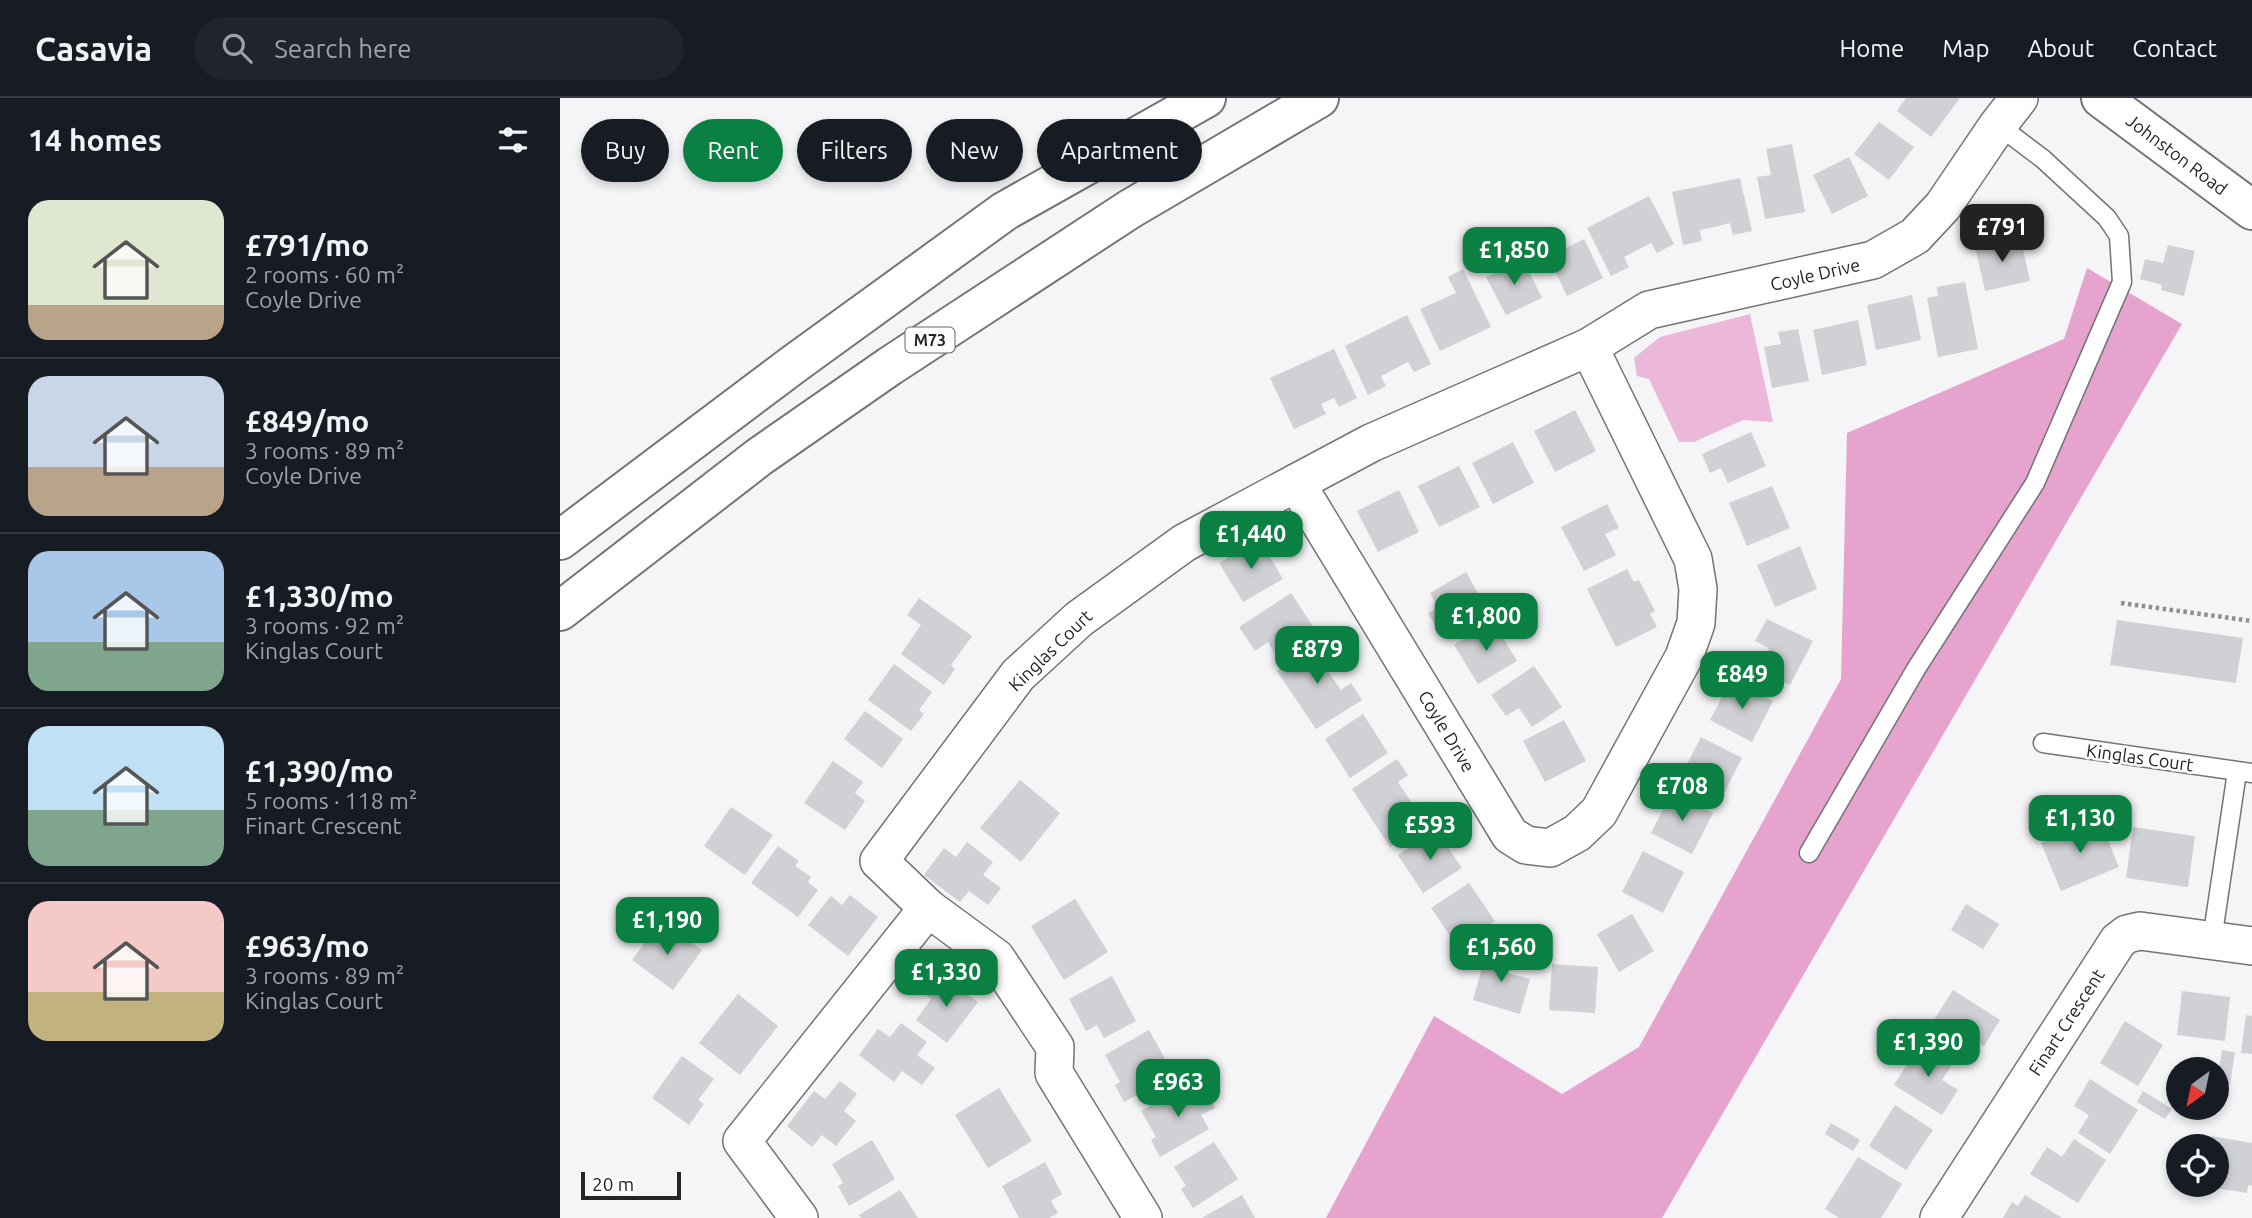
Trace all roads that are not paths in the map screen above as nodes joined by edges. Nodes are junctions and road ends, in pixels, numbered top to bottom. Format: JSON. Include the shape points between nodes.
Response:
{"nodes":[{"id":1,"x":1206,"y":98,"type":"edge"},
{"id":2,"x":1319,"y":98,"type":"edge"},
{"id":3,"x":2101,"y":98,"type":"edge"},
{"id":4,"x":2008,"y":111,"type":"edge"},
{"id":5,"x":2252,"y":210,"type":"edge"},
{"id":6,"x":1589,"y":347,"type":"junction"},
{"id":7,"x":1296,"y":483,"type":"junction"},
{"id":8,"x":560,"y":540,"type":"edge"},
{"id":9,"x":560,"y":611,"type":"edge"},
{"id":10,"x":2043,"y":743,"type":"dead end"},
{"id":11,"x":2244,"y":773,"type":"edge"},
{"id":12,"x":1809,"y":853,"type":"dead end"},
{"id":13,"x":928,"y":908,"type":"junction"},
{"id":14,"x":2212,"y":940,"type":"junction"},
{"id":15,"x":2252,"y":946,"type":"edge"},
{"id":16,"x":799,"y":1218,"type":"edge"},
{"id":17,"x":1143,"y":1218,"type":"edge"},
{"id":18,"x":1939,"y":1218,"type":"edge"}],
"edges":[{"from":1,"to":8,"type":"main road","via":[[1004,211]]},
{"from":2,"to":9,"type":"main road","number":"M73","via":[[1130,209],[890,366],[760,457]]},
{"from":3,"to":5,"type":"main road","name":"Johnston Road"},
{"from":4,"to":6,"type":"street","name":"Coyle Drive","via":[[1943,206],[1914,236],[1873,260],[1649,310]]},
{"from":4,"to":12,"type":"lane","via":[[2043,159],[2107,218],[2119,236],[2122,282],[2035,483],[1916,669]]},
{"from":6,"to":7,"type":"street","name":"Coyle Drive","via":[[1371,443]]},
{"from":6,"to":7,"type":"street","name":"Coyle Drive","via":[[1693,559],[1698,589],[1696,623],[1684,657],[1599,812],[1577,833],[1550,848],[1526,845],[1510,835]]},
{"from":7,"to":13,"type":"street","name":"Kinglas Court","via":[[1184,543],[1079,619],[1018,676],[878,861]]},
{"from":10,"to":11,"type":"lane","name":"Kinglas Court"},
{"from":11,"to":14,"type":"lane","name":"Kinglas Court"},
{"from":13,"to":16,"type":"street","via":[[742,1141]]},
{"from":13,"to":17,"type":"street","name":"Kinglas Court","via":[[996,958],[1055,1048],[1054,1073]]},
{"from":14,"to":15,"type":"street","name":"Finart Crescent"},
{"from":14,"to":18,"type":"street","name":"Finart Crescent","via":[[2140,930],[2118,941]]}]}
